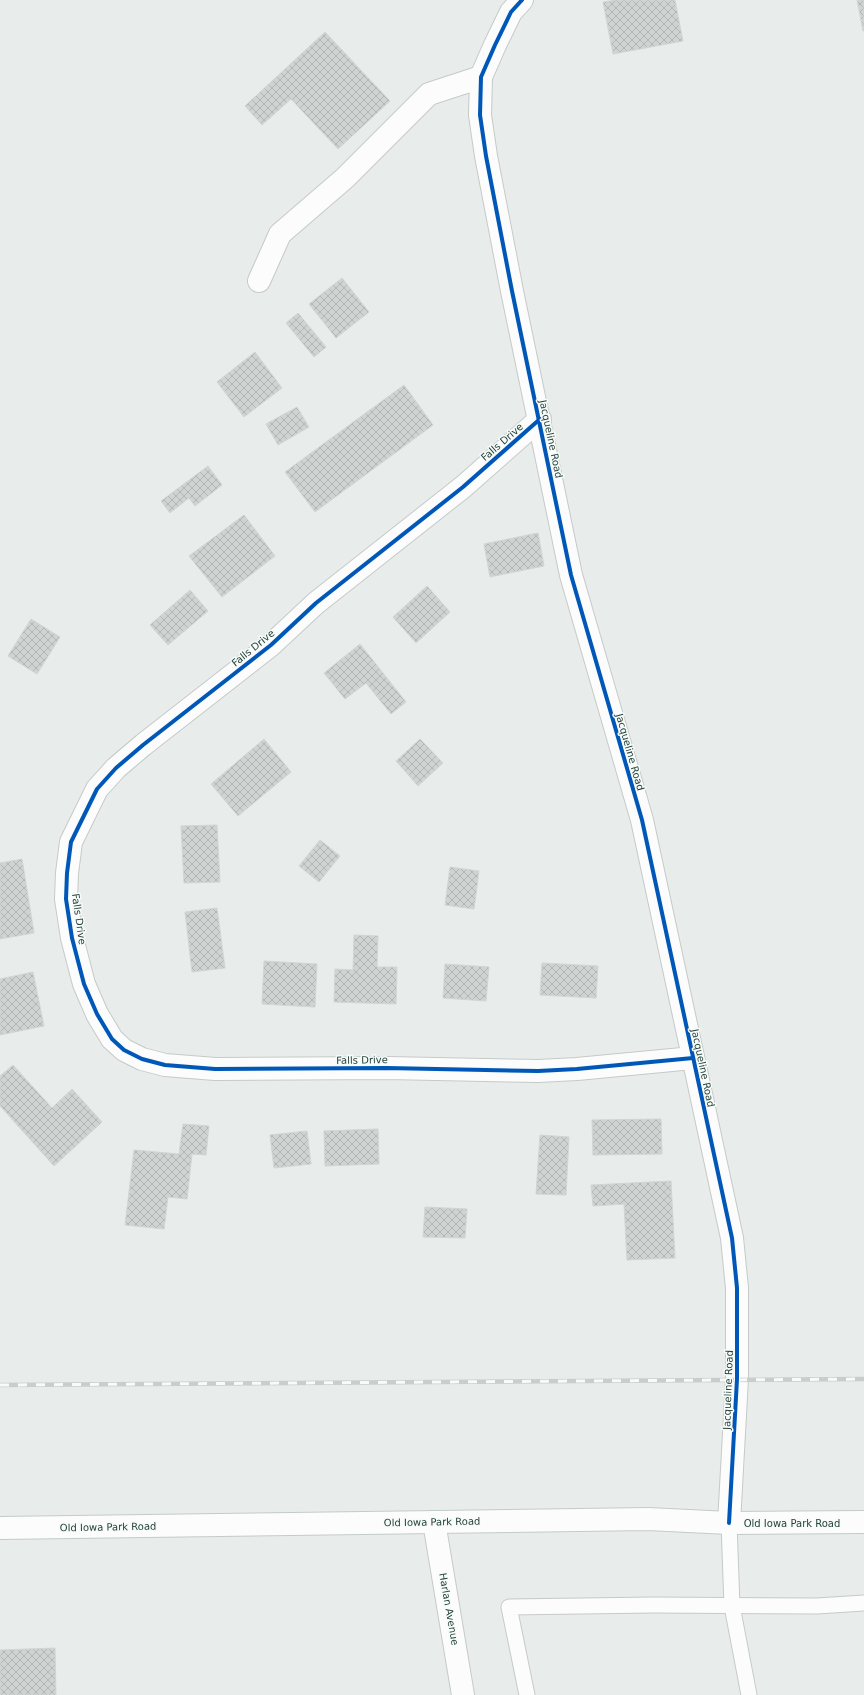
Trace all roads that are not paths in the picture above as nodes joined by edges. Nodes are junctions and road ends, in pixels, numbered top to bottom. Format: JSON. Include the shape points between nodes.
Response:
{"nodes":[{"id":1,"x":522,"y":0,"type":"edge"},
{"id":2,"x":481,"y":77,"type":"junction"},
{"id":3,"x":259,"y":281,"type":"dead end"},
{"id":4,"x":540,"y":419,"type":"junction"},
{"id":5,"x":692,"y":1058,"type":"junction"},
{"id":6,"x":434,"y":1522,"type":"junction"},
{"id":7,"x":864,"y":1522,"type":"edge"},
{"id":8,"x":729,"y":1523,"type":"junction"},
{"id":9,"x":0,"y":1528,"type":"edge"},
{"id":10,"x":864,"y":1603,"type":"edge"},
{"id":11,"x":732,"y":1606,"type":"junction"},
{"id":12,"x":464,"y":1695,"type":"edge"},
{"id":13,"x":527,"y":1695,"type":"edge"},
{"id":14,"x":749,"y":1695,"type":"edge"}],
"edges":[{"from":1,"to":2,"type":"street","name":"Jacqueline Road","via":[[511,12]]},
{"from":2,"to":3,"type":"street","via":[[429,94],[345,178],[280,234]]},
{"from":2,"to":4,"type":"street","name":"Jacqueline Road","via":[[480,115],[486,156]]},
{"from":4,"to":5,"type":"street","name":"Jacqueline Road","via":[[571,575],[642,820]]},
{"from":4,"to":5,"type":"street","name":"Falls Drive","via":[[463,487],[316,603],[271,645],[116,768],[98,789],[71,842],[66,899],[72,938],[84,984],[97,1014],[112,1039],[124,1050],[142,1059],[165,1065],[215,1068],[538,1071]]},
{"from":5,"to":8,"type":"street","name":"Jacqueline Road","via":[[732,1238],[737,1288],[738,1379]]},
{"from":6,"to":8,"type":"street","name":"Old Iowa Park Road","via":[[648,1519]]},
{"from":6,"to":9,"type":"street","name":"Old Iowa Park Road"},
{"from":6,"to":12,"type":"street","name":"Harlan Avenue"},
{"from":7,"to":8,"type":"street","name":"Old Iowa Park Road"},
{"from":8,"to":11,"type":"lane"},
{"from":10,"to":11,"type":"lane"},
{"from":11,"to":13,"type":"lane","via":[[509,1607]]},
{"from":11,"to":14,"type":"lane"}]}
